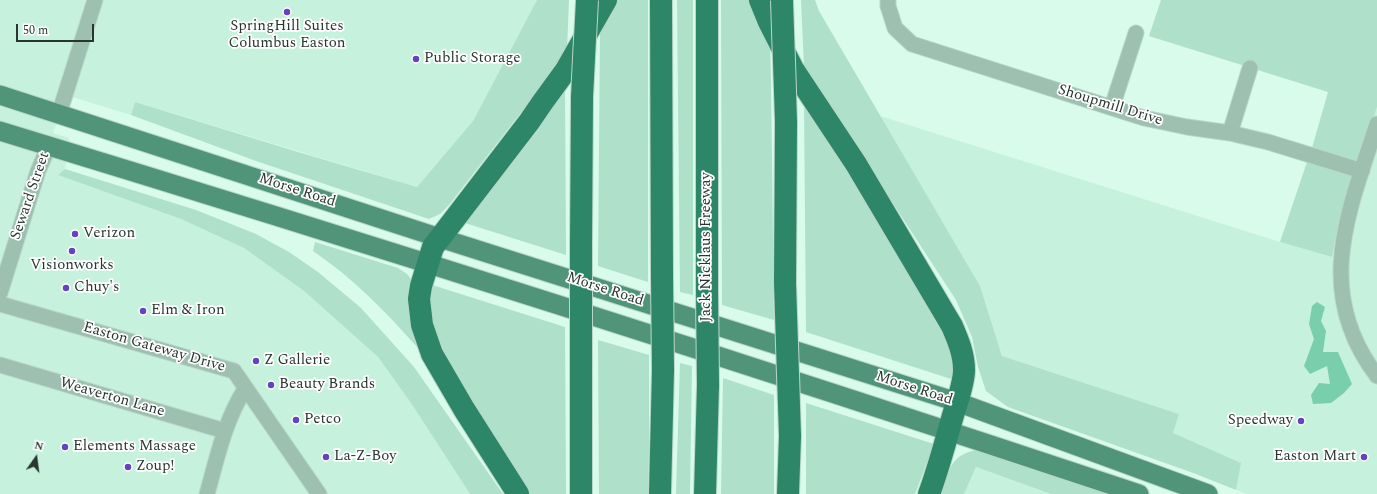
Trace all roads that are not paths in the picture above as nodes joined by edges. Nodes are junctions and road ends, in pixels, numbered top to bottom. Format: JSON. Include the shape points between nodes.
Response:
{"nodes":[{"id":1,"x":95,"y":0,"type":"edge"},
{"id":2,"x":587,"y":0,"type":"edge"},
{"id":3,"x":606,"y":0,"type":"edge"},
{"id":4,"x":661,"y":0,"type":"edge"},
{"id":5,"x":707,"y":0,"type":"edge"},
{"id":6,"x":760,"y":0,"type":"edge"},
{"id":7,"x":782,"y":0,"type":"edge"},
{"id":8,"x":888,"y":0,"type":"edge"},
{"id":9,"x":1136,"y":33,"type":"dead end"},
{"id":10,"x":1250,"y":68,"type":"dead end"},
{"id":11,"x":0,"y":95,"type":"edge"},
{"id":12,"x":1112,"y":107,"type":"junction"},
{"id":13,"x":59,"y":114,"type":"junction"},
{"id":14,"x":1377,"y":124,"type":"edge"},
{"id":15,"x":0,"y":131,"type":"edge"},
{"id":16,"x":1230,"y":133,"type":"junction"},
{"id":17,"x":49,"y":146,"type":"junction"},
{"id":18,"x":1362,"y":171,"type":"junction"},
{"id":19,"x":440,"y":238,"type":"junction"},
{"id":20,"x":428,"y":263,"type":"junction"},
{"id":21,"x":0,"y":293,"type":"edge"},
{"id":22,"x":0,"y":304,"type":"edge"},
{"id":23,"x":0,"y":365,"type":"edge"},
{"id":24,"x":1377,"y":376,"type":"edge"},
{"id":25,"x":246,"y":389,"type":"junction"},
{"id":26,"x":957,"y":402,"type":"junction"},
{"id":27,"x":225,"y":431,"type":"junction"},
{"id":28,"x":949,"y":431,"type":"junction"},
{"id":29,"x":207,"y":494,"type":"edge"},
{"id":30,"x":320,"y":494,"type":"edge"},
{"id":31,"x":518,"y":494,"type":"edge"},
{"id":32,"x":581,"y":494,"type":"edge"},
{"id":33,"x":660,"y":494,"type":"edge"},
{"id":34,"x":705,"y":494,"type":"edge"},
{"id":35,"x":788,"y":494,"type":"edge"},
{"id":36,"x":929,"y":494,"type":"edge"},
{"id":37,"x":1138,"y":494,"type":"edge"},
{"id":38,"x":1208,"y":494,"type":"edge"}],
"edges":[{"from":1,"to":13,"type":"street"},
{"from":2,"to":32,"type":"highway","bridge":true,"via":[[582,98]]},
{"from":3,"to":19,"type":"highway","via":[[566,70]]},
{"from":4,"to":33,"type":"highway","bridge":true,"via":[[663,370]]},
{"from":5,"to":34,"type":"highway","name":"Jack Nicklaus Freeway","bridge":true,"via":[[708,385]]},
{"from":6,"to":26,"type":"highway","via":[[793,69],[856,164],[952,326],[963,356],[964,371]]},
{"from":7,"to":35,"type":"highway","bridge":true,"via":[[786,122],[785,283],[790,436]]},
{"from":8,"to":12,"type":"street","name":"Shoupmill Drive","via":[[894,28],[912,44]]},
{"from":9,"to":12,"type":"street"},
{"from":10,"to":16,"type":"street"},
{"from":11,"to":13,"type":"main road","name":"Morse Road"},
{"from":12,"to":16,"type":"street","name":"Shoupmill Drive","via":[[1144,118]]},
{"from":13,"to":19,"type":"main road","name":"Morse Road"},
{"from":14,"to":18,"type":"street"},
{"from":15,"to":17,"type":"main road","name":"Morse Road"},
{"from":16,"to":18,"type":"street","name":"Shoupmill Drive"},
{"from":17,"to":20,"type":"main road","name":"Morse Road"},
{"from":17,"to":21,"type":"street","name":"Seward Street","via":[[38,171]]},
{"from":18,"to":24,"type":"street","via":[[1343,237],[1340,259],[1341,282],[1349,327]]},
{"from":19,"to":20,"type":"highway","via":[[433,247]]},
{"from":19,"to":26,"type":"main road","name":"Morse Road"},
{"from":20,"to":28,"type":"main road","name":"Morse Road"},
{"from":20,"to":31,"type":"highway","via":[[419,299],[422,325],[432,354]]},
{"from":22,"to":25,"type":"street","name":"Easton Gateway Drive","via":[[234,371]]},
{"from":23,"to":27,"type":"street","name":"Weaverton Lane"},
{"from":25,"to":27,"type":"street","via":[[236,403]]},
{"from":25,"to":30,"type":"street","name":"Easton Gateway Drive"},
{"from":26,"to":28,"type":"highway"},
{"from":26,"to":38,"type":"main road","name":"Morse Road"},
{"from":27,"to":29,"type":"street"},
{"from":28,"to":36,"type":"highway"},
{"from":28,"to":37,"type":"main road","name":"Morse Road"}]}
